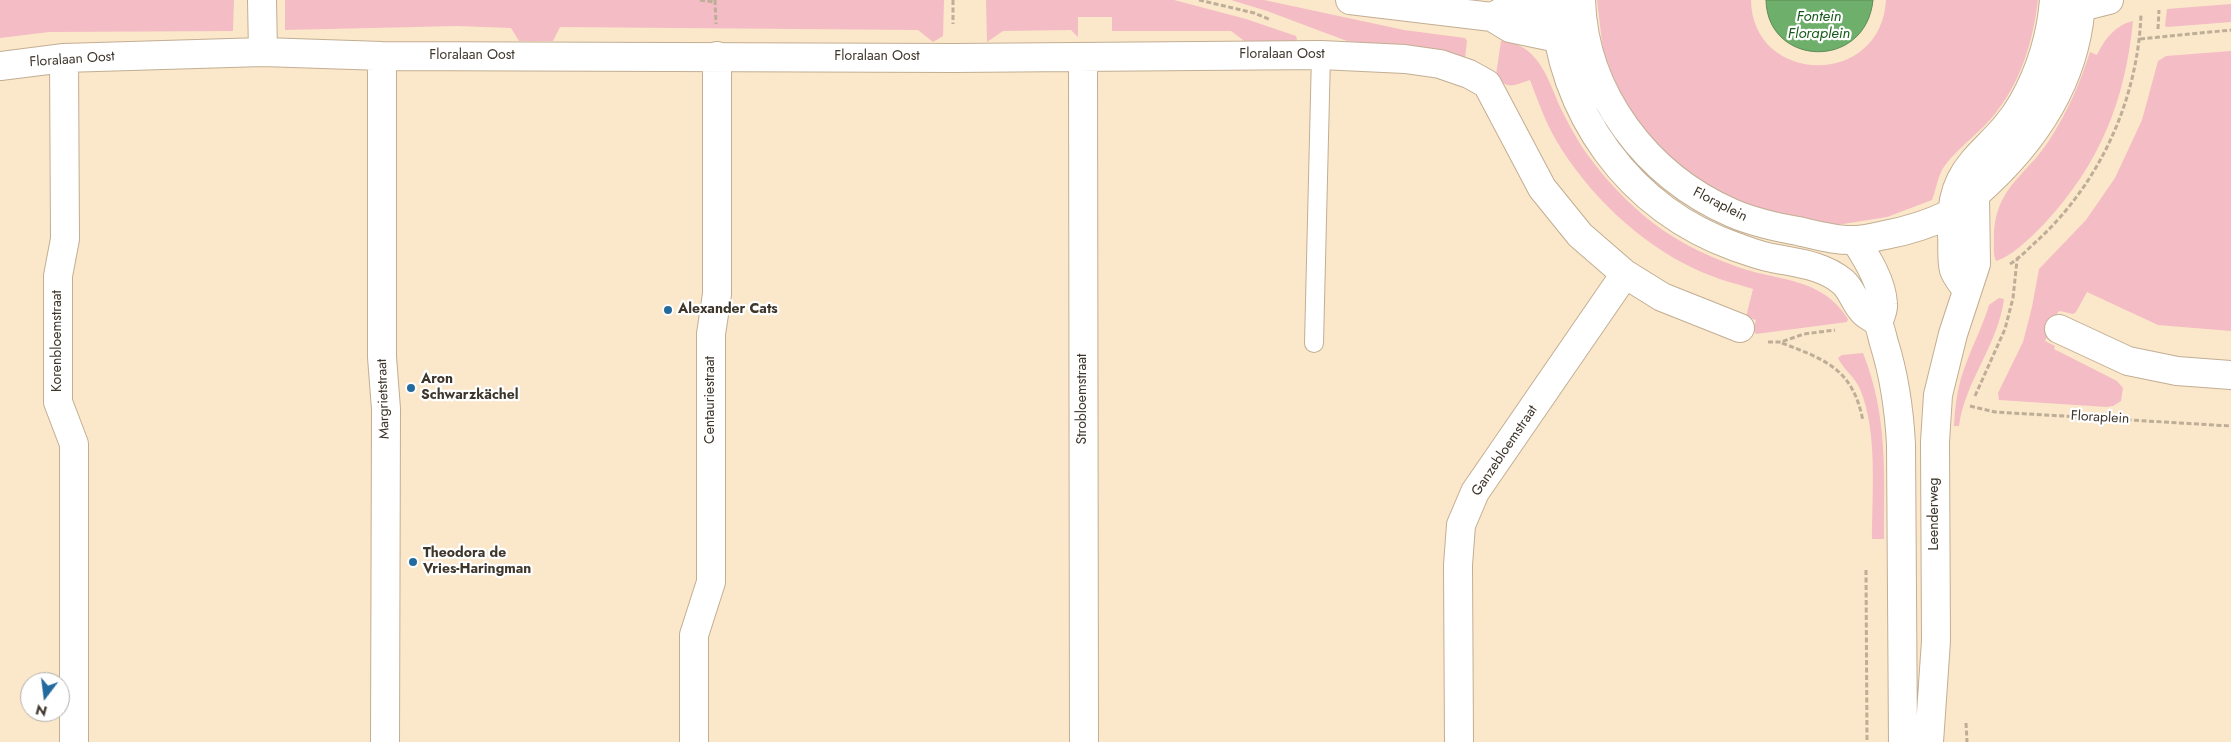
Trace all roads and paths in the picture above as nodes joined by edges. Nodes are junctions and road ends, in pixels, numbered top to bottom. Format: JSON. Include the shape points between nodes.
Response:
{"nodes":[{"id":1,"x":262,"y":0,"type":"edge"},
{"id":2,"x":700,"y":0,"type":"edge"},
{"id":3,"x":1350,"y":0,"type":"edge"},
{"id":4,"x":2054,"y":0,"type":"edge"},
{"id":5,"x":2109,"y":0,"type":"edge"},
{"id":6,"x":715,"y":2,"type":"dead end"},
{"id":7,"x":2081,"y":4,"type":"edge"},
{"id":8,"x":1582,"y":10,"type":"edge"},
{"id":9,"x":2159,"y":10,"type":"dead end"},
{"id":10,"x":2141,"y":11,"type":"dead end"},
{"id":11,"x":1555,"y":16,"type":"edge"},
{"id":12,"x":2158,"y":29,"type":"dead end"},
{"id":13,"x":2231,"y":30,"type":"edge"},
{"id":14,"x":263,"y":52,"type":"junction"},
{"id":15,"x":1321,"y":55,"type":"junction"},
{"id":16,"x":382,"y":56,"type":"junction"},
{"id":17,"x":717,"y":56,"type":"junction"},
{"id":18,"x":1083,"y":57,"type":"junction"},
{"id":19,"x":64,"y":58,"type":"junction"},
{"id":20,"x":0,"y":66,"type":"edge"},
{"id":21,"x":1975,"y":195,"type":"junction"},
{"id":22,"x":1951,"y":213,"type":"junction"},
{"id":23,"x":1854,"y":240,"type":"junction"},
{"id":24,"x":2017,"y":259,"type":"dead end"},
{"id":25,"x":1625,"y":274,"type":"junction"},
{"id":26,"x":1966,"y":289,"type":"junction"},
{"id":27,"x":1878,"y":323,"type":"junction"},
{"id":28,"x":1740,"y":328,"type":"dead end"},
{"id":29,"x":2059,"y":329,"type":"dead end"},
{"id":30,"x":1781,"y":342,"type":"dead end"},
{"id":31,"x":1314,"y":343,"type":"dead end"},
{"id":32,"x":2231,"y":375,"type":"edge"},
{"id":33,"x":1969,"y":406,"type":"junction"},
{"id":34,"x":1967,"y":416,"type":"dead end"},
{"id":35,"x":1864,"y":425,"type":"dead end"},
{"id":36,"x":2231,"y":426,"type":"edge"},
{"id":37,"x":1866,"y":564,"type":"dead end"},
{"id":38,"x":1930,"y":737,"type":"edge"},
{"id":39,"x":74,"y":742,"type":"edge"},
{"id":40,"x":385,"y":742,"type":"edge"},
{"id":41,"x":694,"y":742,"type":"edge"},
{"id":42,"x":1084,"y":742,"type":"edge"},
{"id":43,"x":1459,"y":742,"type":"edge"},
{"id":44,"x":1866,"y":742,"type":"edge"},
{"id":45,"x":1902,"y":742,"type":"edge"}],
"edges":[{"from":1,"to":14,"type":"street"},
{"from":2,"to":6,"type":"path"},
{"from":3,"to":11,"type":"street","via":[[1492,17],[1511,7]]},
{"from":4,"to":22,"type":"street","via":[[2047,49],[2036,75],[2004,129],[1962,176]]},
{"from":5,"to":7,"type":"street"},
{"from":7,"to":21,"type":"street","name":"Floraplein","via":[[2072,50],[2051,106],[2015,158]]},
{"from":8,"to":11,"type":"street","name":"Floraplein"},
{"from":8,"to":23,"type":"street","name":"Floraplein","via":[[1590,55],[1615,113],[1660,168],[1708,202],[1756,222]]},
{"from":9,"to":12,"type":"path"},
{"from":10,"to":13,"type":"path","via":[[2140,39]]},
{"from":11,"to":27,"type":"street","via":[[1567,74],[1584,116],[1627,177],[1657,206],[1734,246],[1826,271],[1847,286],[1862,311]]},
{"from":14,"to":16,"type":"street","name":"Floralaan Oost"},
{"from":14,"to":19,"type":"street","name":"Floralaan Oost"},
{"from":15,"to":18,"type":"street","name":"Floralaan Oost"},
{"from":15,"to":25,"type":"street","name":"Floralaan Oost","via":[[1440,64],[1487,84],[1542,188],[1580,235]]},
{"from":15,"to":31,"type":"lane"},
{"from":16,"to":17,"type":"street","name":"Floralaan Oost"},
{"from":16,"to":40,"type":"street","name":"Margrietstraat"},
{"from":17,"to":18,"type":"street","name":"Floralaan Oost"},
{"from":17,"to":41,"type":"street","name":"Centauriestraat","via":[[717,294],[711,334],[711,582],[694,635]]},
{"from":18,"to":42,"type":"street","name":"Strobloemstraat"},
{"from":19,"to":20,"type":"street","name":"Floralaan Oost"},
{"from":19,"to":39,"type":"street","name":"Korenbloemstraat","via":[[65,240],[58,276],[58,402],[74,444]]},
{"from":21,"to":22,"type":"street","name":"Floraplein"},
{"from":21,"to":26,"type":"street","name":"Leenderweg","via":[[1976,264]]},
{"from":22,"to":23,"type":"street","name":"Floraplein","via":[[1904,231]]},
{"from":22,"to":26,"type":"street","via":[[1954,270]]},
{"from":23,"to":27,"type":"street","via":[[1867,260],[1880,292],[1884,306]]},
{"from":24,"to":33,"type":"path","via":[[2013,298],[2005,329]]},
{"from":25,"to":28,"type":"street","via":[[1662,297]]},
{"from":25,"to":43,"type":"street","name":"Ganzebloemstraat","via":[[1475,492],[1461,525],[1458,565]]},
{"from":26,"to":38,"type":"street","name":"Leenderweg","via":[[1952,334],[1938,405],[1934,465],[1936,641]]},
{"from":27,"to":45,"type":"street","via":[[1899,402]]},
{"from":29,"to":32,"type":"street","via":[[2128,362],[2177,371]]},
{"from":30,"to":35,"type":"path","via":[[1835,367],[1853,391]]},
{"from":33,"to":34,"type":"path"},
{"from":33,"to":36,"type":"path","name":"Floraplein","via":[[1995,412]]},
{"from":37,"to":44,"type":"path"}]}
